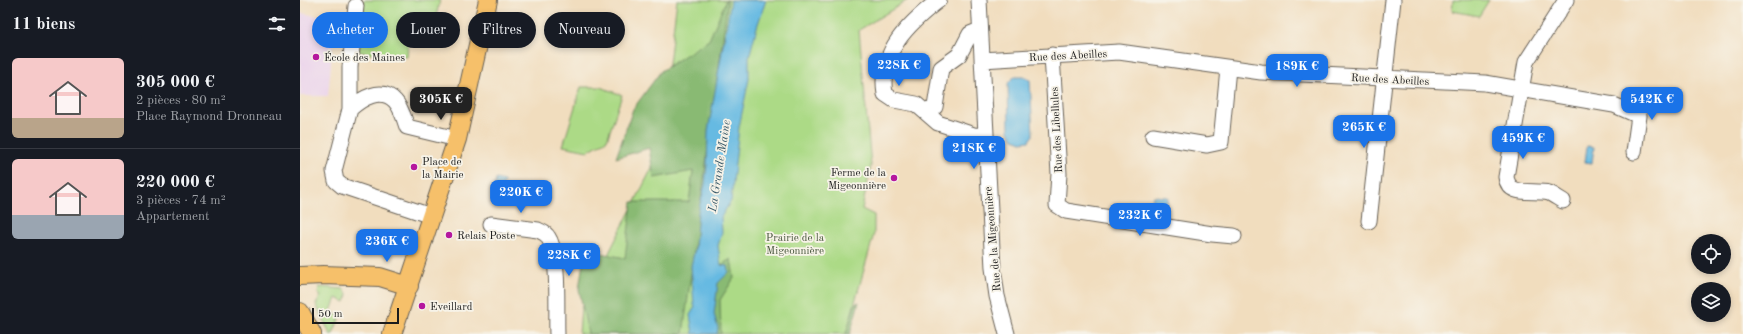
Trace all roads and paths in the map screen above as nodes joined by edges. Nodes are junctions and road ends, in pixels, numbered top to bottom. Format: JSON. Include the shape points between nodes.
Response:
{"nodes":[{"id":1,"x":488,"y":0,"type":"edge"},
{"id":2,"x":939,"y":0,"type":"edge"},
{"id":3,"x":979,"y":0,"type":"edge"},
{"id":4,"x":1393,"y":0,"type":"edge"},
{"id":5,"x":1566,"y":0,"type":"edge"},
{"id":6,"x":356,"y":6,"type":"dead end"},
{"id":7,"x":980,"y":30,"type":"junction"},
{"id":8,"x":1052,"y":55,"type":"junction"},
{"id":9,"x":982,"y":60,"type":"junction"},
{"id":10,"x":1228,"y":68,"type":"junction"},
{"id":11,"x":1385,"y":79,"type":"junction"},
{"id":12,"x":1521,"y":89,"type":"junction"},
{"id":13,"x":350,"y":109,"type":"junction"},
{"id":14,"x":927,"y":112,"type":"junction"},
{"id":15,"x":986,"y":136,"type":"junction"},
{"id":16,"x":1154,"y":136,"type":"dead end"},
{"id":17,"x":457,"y":139,"type":"junction"},
{"id":18,"x":1634,"y":152,"type":"dead end"},
{"id":19,"x":1563,"y":201,"type":"dead end"},
{"id":20,"x":431,"y":216,"type":"junction"},
{"id":21,"x":1369,"y":221,"type":"dead end"},
{"id":22,"x":491,"y":224,"type":"dead end"},
{"id":23,"x":1234,"y":236,"type":"dead end"},
{"id":24,"x":300,"y":276,"type":"edge"},
{"id":25,"x":409,"y":286,"type":"junction"},
{"id":26,"x":300,"y":312,"type":"edge"},
{"id":27,"x":312,"y":334,"type":"edge"},
{"id":28,"x":392,"y":334,"type":"edge"},
{"id":29,"x":557,"y":334,"type":"edge"},
{"id":30,"x":1006,"y":334,"type":"edge"}],
"edges":[{"from":1,"to":17,"type":"main road"},
{"from":2,"to":14,"type":"street","via":[[896,41],[884,72],[885,94],[890,99],[916,104]]},
{"from":3,"to":7,"type":"street","name":"Rue de la Migeonnière"},
{"from":4,"to":11,"type":"street"},
{"from":5,"to":12,"type":"street","via":[[1526,62]]},
{"from":6,"to":13,"type":"street","via":[[350,67]]},
{"from":7,"to":9,"type":"street","name":"Rue de la Migeonnière"},
{"from":7,"to":14,"type":"street","via":[[970,34],[960,55],[941,68],[935,107]]},
{"from":8,"to":9,"type":"street","name":"Rue des Abeilles"},
{"from":8,"to":10,"type":"street","name":"Rue des Abeilles","via":[[1119,52]]},
{"from":8,"to":23,"type":"street","name":"Rue des Libellules","via":[[1059,174],[1057,205],[1066,211]]},
{"from":9,"to":15,"type":"street","name":"Rue de la Migeonnière"},
{"from":10,"to":11,"type":"street","name":"Rue des Abeilles"},
{"from":10,"to":16,"type":"street","via":[[1221,142],[1207,145]]},
{"from":11,"to":12,"type":"street","name":"Rue des Abeilles","via":[[1485,83]]},
{"from":11,"to":21,"type":"street"},
{"from":12,"to":18,"type":"street","name":"Rue des Abeilles","via":[[1614,105],[1639,116]]},
{"from":12,"to":19,"type":"street","via":[[1506,177],[1507,184],[1513,190],[1549,193]]},
{"from":13,"to":17,"type":"street","via":[[374,94],[384,95],[394,100],[407,127]]},
{"from":13,"to":20,"type":"street","via":[[334,171],[336,181],[342,186]]},
{"from":14,"to":15,"type":"street","via":[[938,123],[974,135]]},
{"from":15,"to":30,"type":"street","name":"Rue de la Migeonnière","via":[[992,268]]},
{"from":17,"to":20,"type":"main road"},
{"from":20,"to":25,"type":"main road"},
{"from":22,"to":29,"type":"street","via":[[538,230],[548,236],[555,264]]},
{"from":24,"to":25,"type":"main road","via":[[380,277]]},
{"from":25,"to":28,"type":"main road"},
{"from":26,"to":27,"type":"main road"}]}
